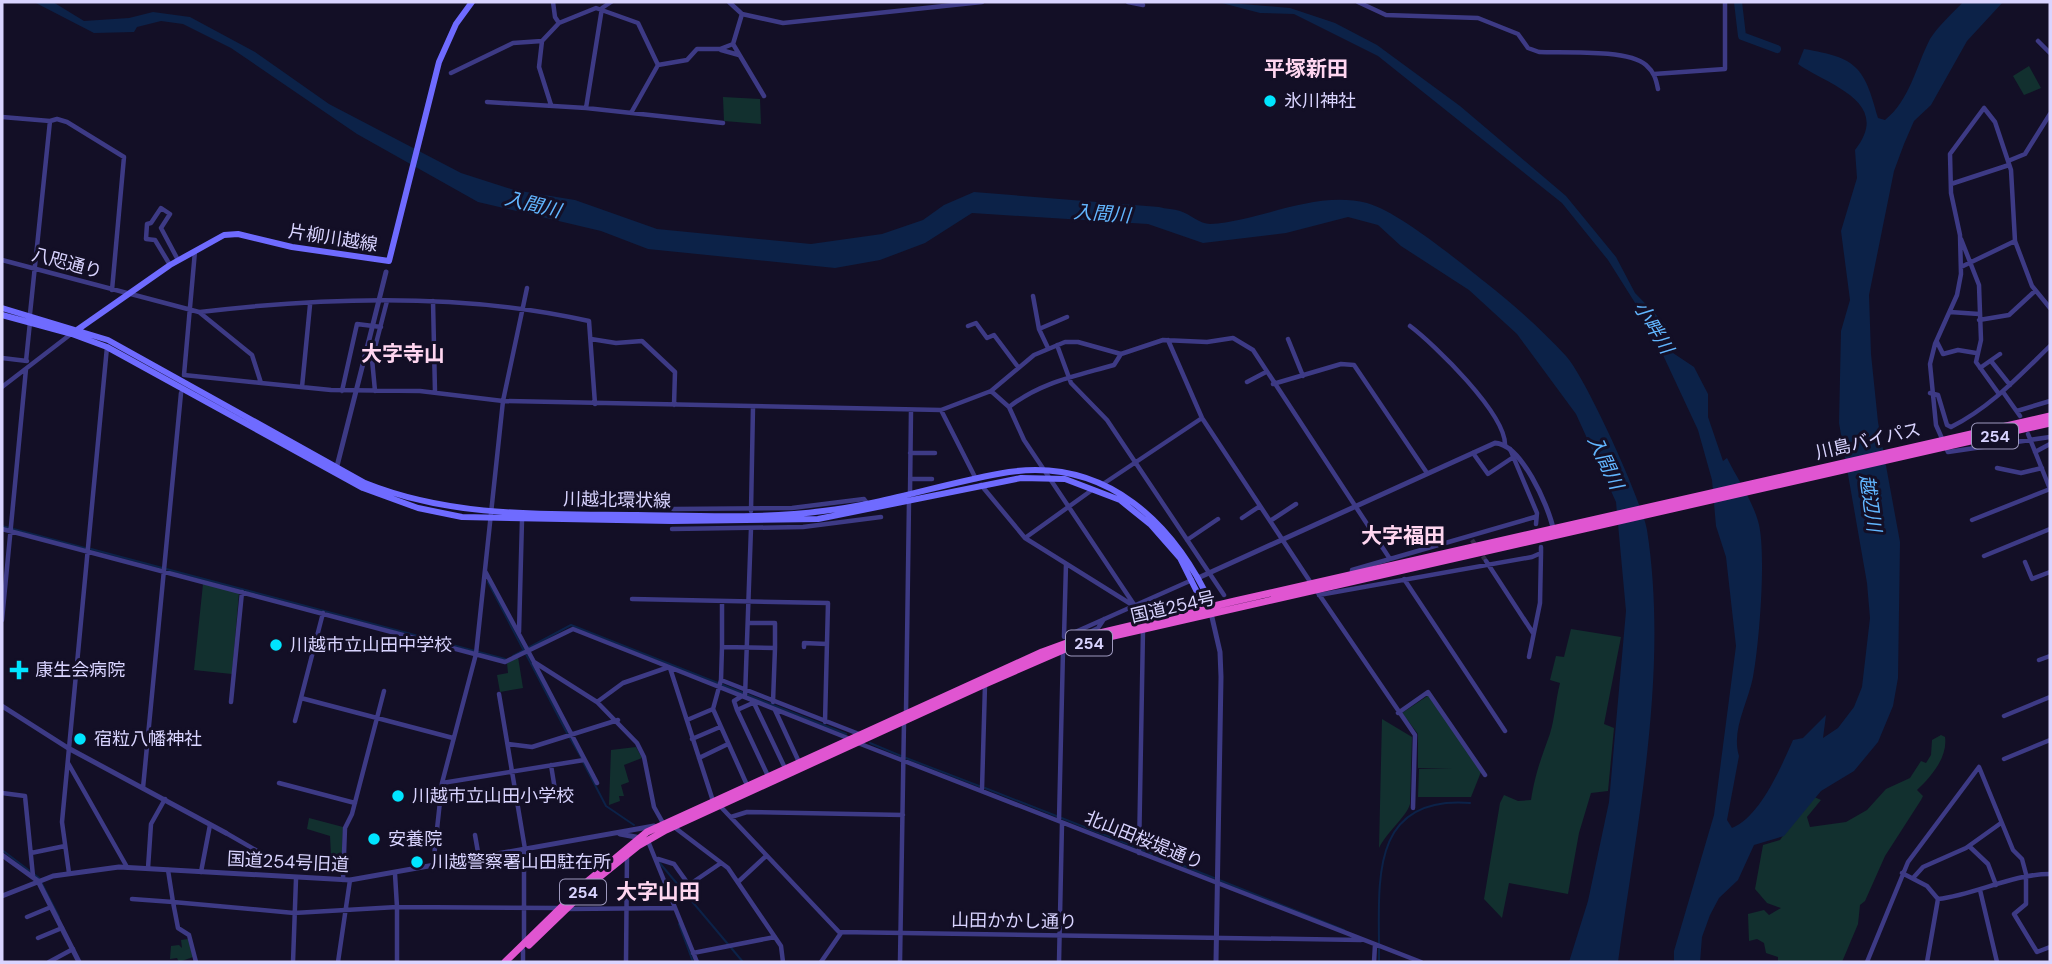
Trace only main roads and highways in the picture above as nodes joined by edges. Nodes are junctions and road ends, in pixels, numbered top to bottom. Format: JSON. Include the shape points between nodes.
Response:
{"nodes":[{"id":1,"x":472,"y":2,"type":"edge"},
{"id":2,"x":2,"y":308,"type":"edge"},
{"id":3,"x":2,"y":315,"type":"edge"},
{"id":4,"x":30,"y":318,"type":"junction"},
{"id":5,"x":78,"y":329,"type":"junction"},
{"id":6,"x":72,"y":334,"type":"junction"},
{"id":7,"x":2049,"y":418,"type":"edge"},
{"id":8,"x":336,"y":472,"type":"junction"},
{"id":9,"x":910,"y":498,"type":"junction"},
{"id":10,"x":1692,"y":501,"type":"joint"},
{"id":11,"x":866,"y":511,"type":"junction"},
{"id":12,"x":490,"y":516,"type":"junction"},
{"id":13,"x":1557,"y":530,"type":"junction"},
{"id":14,"x":1195,"y":579,"type":"junction"},
{"id":15,"x":1316,"y":590,"type":"junction"},
{"id":16,"x":1210,"y":609,"type":"junction"},
{"id":17,"x":1143,"y":626,"type":"junction"},
{"id":18,"x":905,"y":717,"type":"junction"},
{"id":19,"x":856,"y":739,"type":"junction"},
{"id":20,"x":717,"y":803,"type":"junction"},
{"id":21,"x":624,"y":853,"type":"junction"},
{"id":22,"x":524,"y":947,"type":"junction"},
{"id":23,"x":505,"y":962,"type":"edge"},
{"id":24,"x":511,"y":962,"type":"edge"}],
"edges":[{"from":1,"to":5,"type":"main road","name":"片柳川越線","via":[[443,50],[389,261],[238,234],[215,238]]},
{"from":2,"to":4,"type":"main road","name":"川越北環状線"},
{"from":3,"to":4,"type":"main road","name":"川越北環状線"},
{"from":4,"to":5,"type":"main road","name":"川越北環状線"},
{"from":4,"to":6,"type":"main road","name":"川越北環状線"},
{"from":5,"to":6,"type":"main road","name":"片柳川越線"},
{"from":5,"to":8,"type":"main road","name":"川越北環状線","via":[[132,352]]},
{"from":6,"to":8,"type":"main road","name":"川越北環状線","via":[[107,347]]},
{"from":7,"to":10,"type":"highway","name":"川島バイパス","number":"254"},
{"from":8,"to":12,"type":"main road","name":"川越北環状線","via":[[409,505],[450,515]]},
{"from":9,"to":11,"type":"main road","name":"川越北環状線"},
{"from":9,"to":14,"type":"main road","name":"川越北環状線","via":[[1021,478],[1065,479],[1119,500],[1151,525]]},
{"from":9,"to":14,"type":"main road","name":"川越北環状線","via":[[1009,471],[1074,474],[1128,499],[1170,534]]},
{"from":10,"to":13,"type":"highway","name":"国道254号","number":"254"},
{"from":11,"to":12,"type":"main road","name":"川越北環状線"},
{"from":11,"to":12,"type":"main road","name":"川越北環状線","via":[[771,521]]},
{"from":13,"to":15,"type":"highway","name":"国道254号","number":"254"},
{"from":13,"to":15,"type":"highway","name":"国道254号","number":"254","via":[[1352,576]]},
{"from":14,"to":16,"type":"main road","name":"川越北環状線"},
{"from":15,"to":16,"type":"highway","name":"国道254号","number":"254"},
{"from":16,"to":17,"type":"highway","name":"国道254号","number":"254"},
{"from":17,"to":18,"type":"highway","name":"国道254号","number":"254","via":[[1063,650]]},
{"from":17,"to":18,"type":"highway","name":"国道254号","number":"254","via":[[1083,637],[1042,652]]},
{"from":18,"to":19,"type":"highway","name":"国道254号","number":"254"},
{"from":19,"to":20,"type":"highway","name":"国道254号","number":"254"},
{"from":19,"to":20,"type":"highway","name":"国道254号","number":"254","via":[[747,785]]},
{"from":20,"to":21,"type":"highway","name":"国道254号","number":"254"},
{"from":20,"to":21,"type":"highway","name":"国道254号","number":"254","via":[[660,825]]},
{"from":21,"to":22,"type":"highway","number":"254"},
{"from":22,"to":23,"type":"highway","number":"254"},
{"from":22,"to":24,"type":"highway","number":"254"}]}
